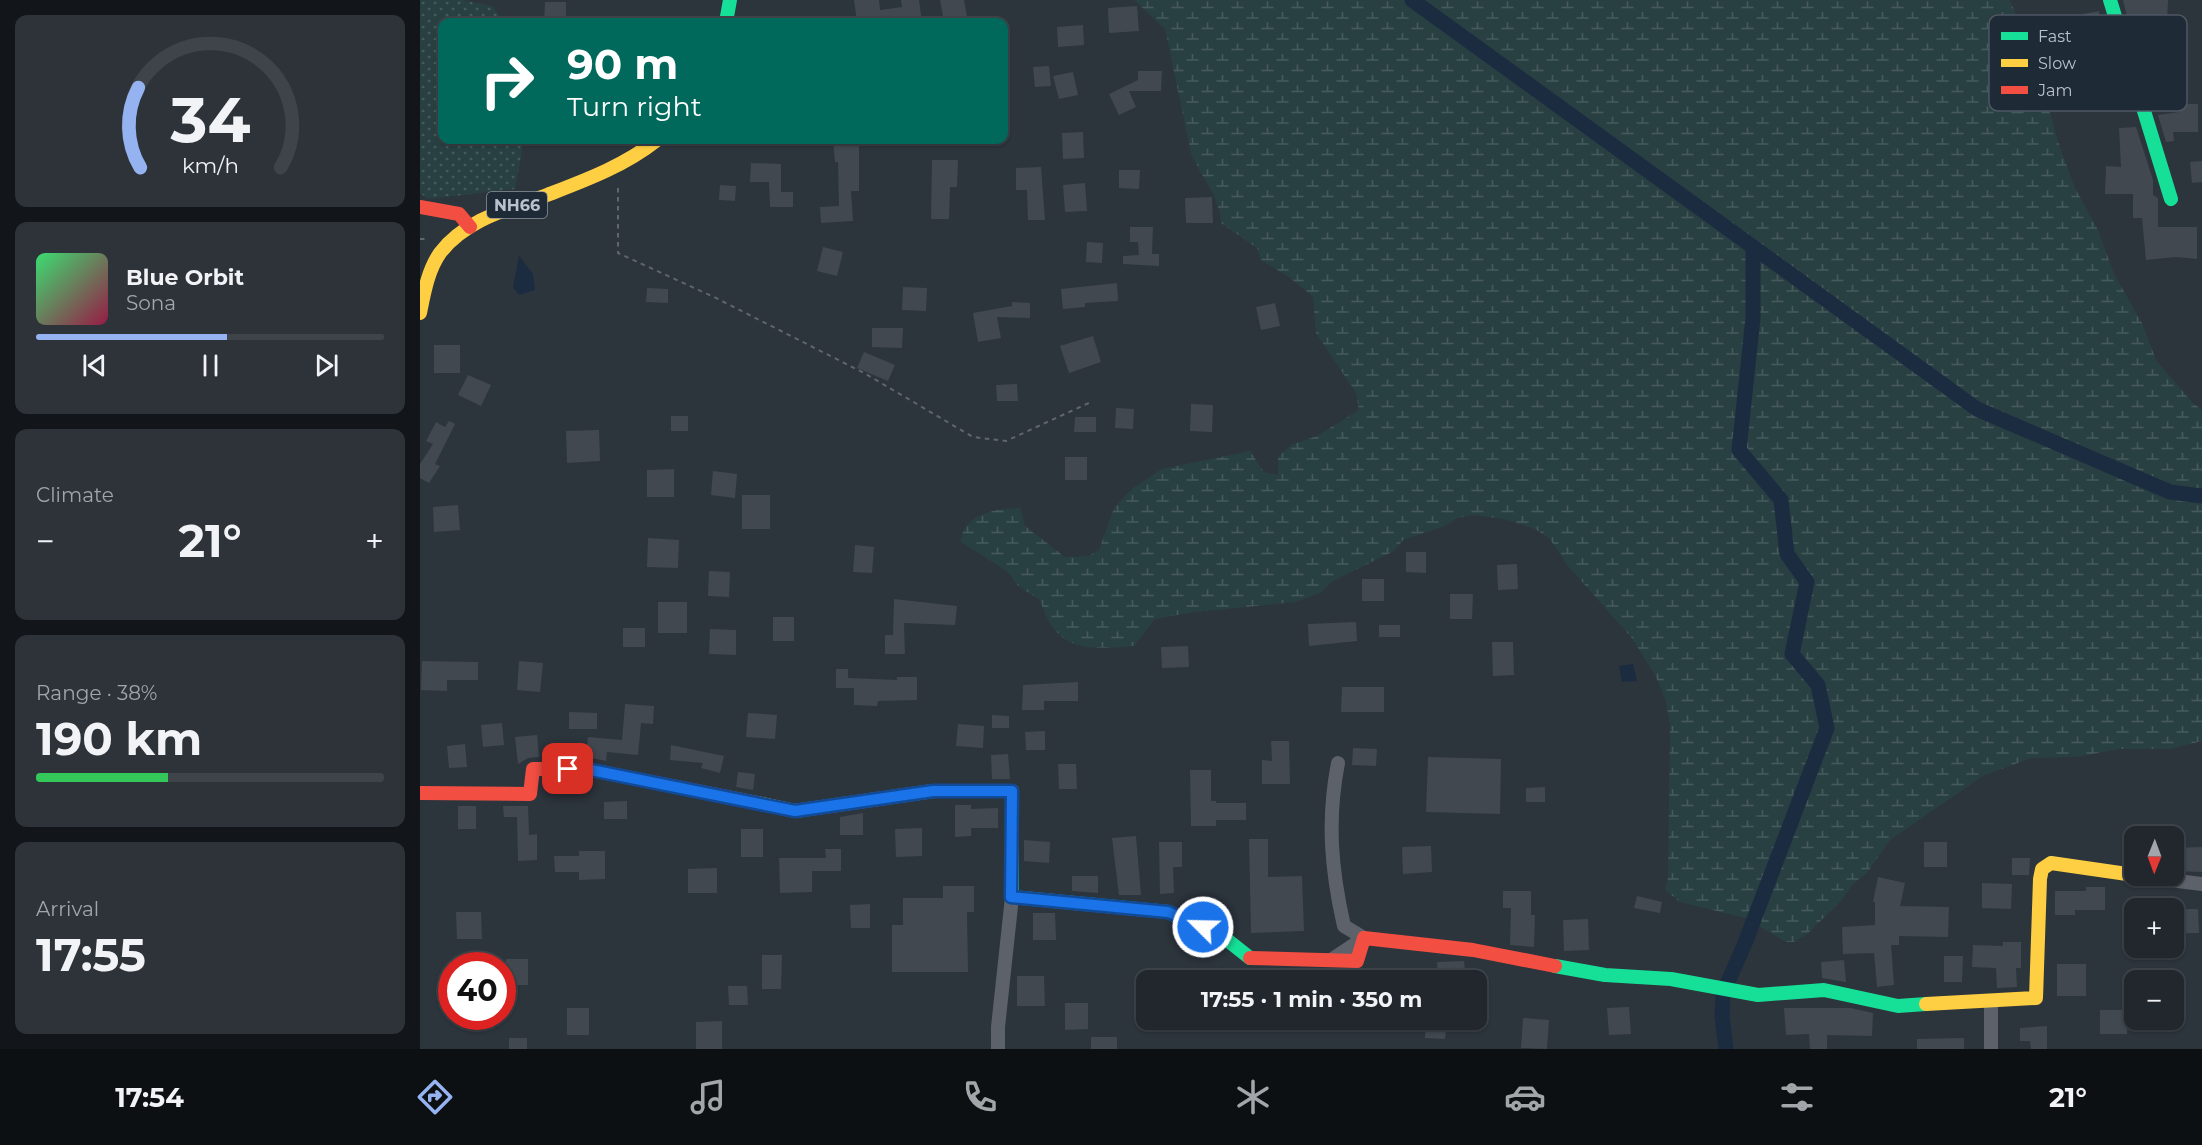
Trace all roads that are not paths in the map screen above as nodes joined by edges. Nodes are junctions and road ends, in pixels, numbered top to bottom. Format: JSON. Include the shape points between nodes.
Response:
{"nodes":[{"id":1,"x":730,"y":0,"type":"edge"},
{"id":2,"x":2110,"y":0,"type":"edge"},
{"id":3,"x":2115,"y":15,"type":"edge"},
{"id":4,"x":727,"y":18,"type":"edge"},
{"id":5,"x":2144,"y":111,"type":"edge"},
{"id":6,"x":650,"y":144,"type":"edge"},
{"id":7,"x":2171,"y":199,"type":"dead end"},
{"id":8,"x":420,"y":207,"type":"edge"},
{"id":9,"x":470,"y":226,"type":"junction"},
{"id":10,"x":420,"y":313,"type":"edge"},
{"id":11,"x":1338,"y":763,"type":"dead end"},
{"id":12,"x":420,"y":793,"type":"edge"},
{"id":13,"x":2124,"y":874,"type":"edge"},
{"id":14,"x":2184,"y":882,"type":"edge"},
{"id":15,"x":2202,"y":884,"type":"edge"},
{"id":16,"x":1011,"y":897,"type":"junction"},
{"id":17,"x":1364,"y":938,"type":"junction"},
{"id":18,"x":1991,"y":1001,"type":"junction"},
{"id":19,"x":998,"y":1049,"type":"edge"},
{"id":20,"x":1990,"y":1049,"type":"edge"}],
"edges":[{"from":1,"to":4,"type":"main road"},
{"from":2,"to":3,"type":"main road"},
{"from":5,"to":7,"type":"main road"},
{"from":6,"to":9,"type":"main road","number":"NH66","via":[[618,164]]},
{"from":8,"to":9,"type":"main road","via":[[459,214]]},
{"from":9,"to":10,"type":"main road","number":"NH66","via":[[440,252]]},
{"from":11,"to":17,"type":"street","via":[[1331,797],[1332,876],[1344,926]]},
{"from":12,"to":16,"type":"main road","via":[[530,794],[533,769],[586,769],[795,811],[933,791],[1012,791]]},
{"from":13,"to":18,"type":"main road","via":[[2051,863],[2042,869],[2036,998]]},
{"from":14,"to":15,"type":"street"},
{"from":16,"to":17,"type":"main road","via":[[1168,912],[1221,935],[1247,958],[1358,961]]},
{"from":16,"to":19,"type":"street"},
{"from":17,"to":18,"type":"main road","via":[[1473,950],[1605,975],[1671,979],[1758,995],[1824,990],[1898,1005]]},
{"from":18,"to":20,"type":"street"}]}
